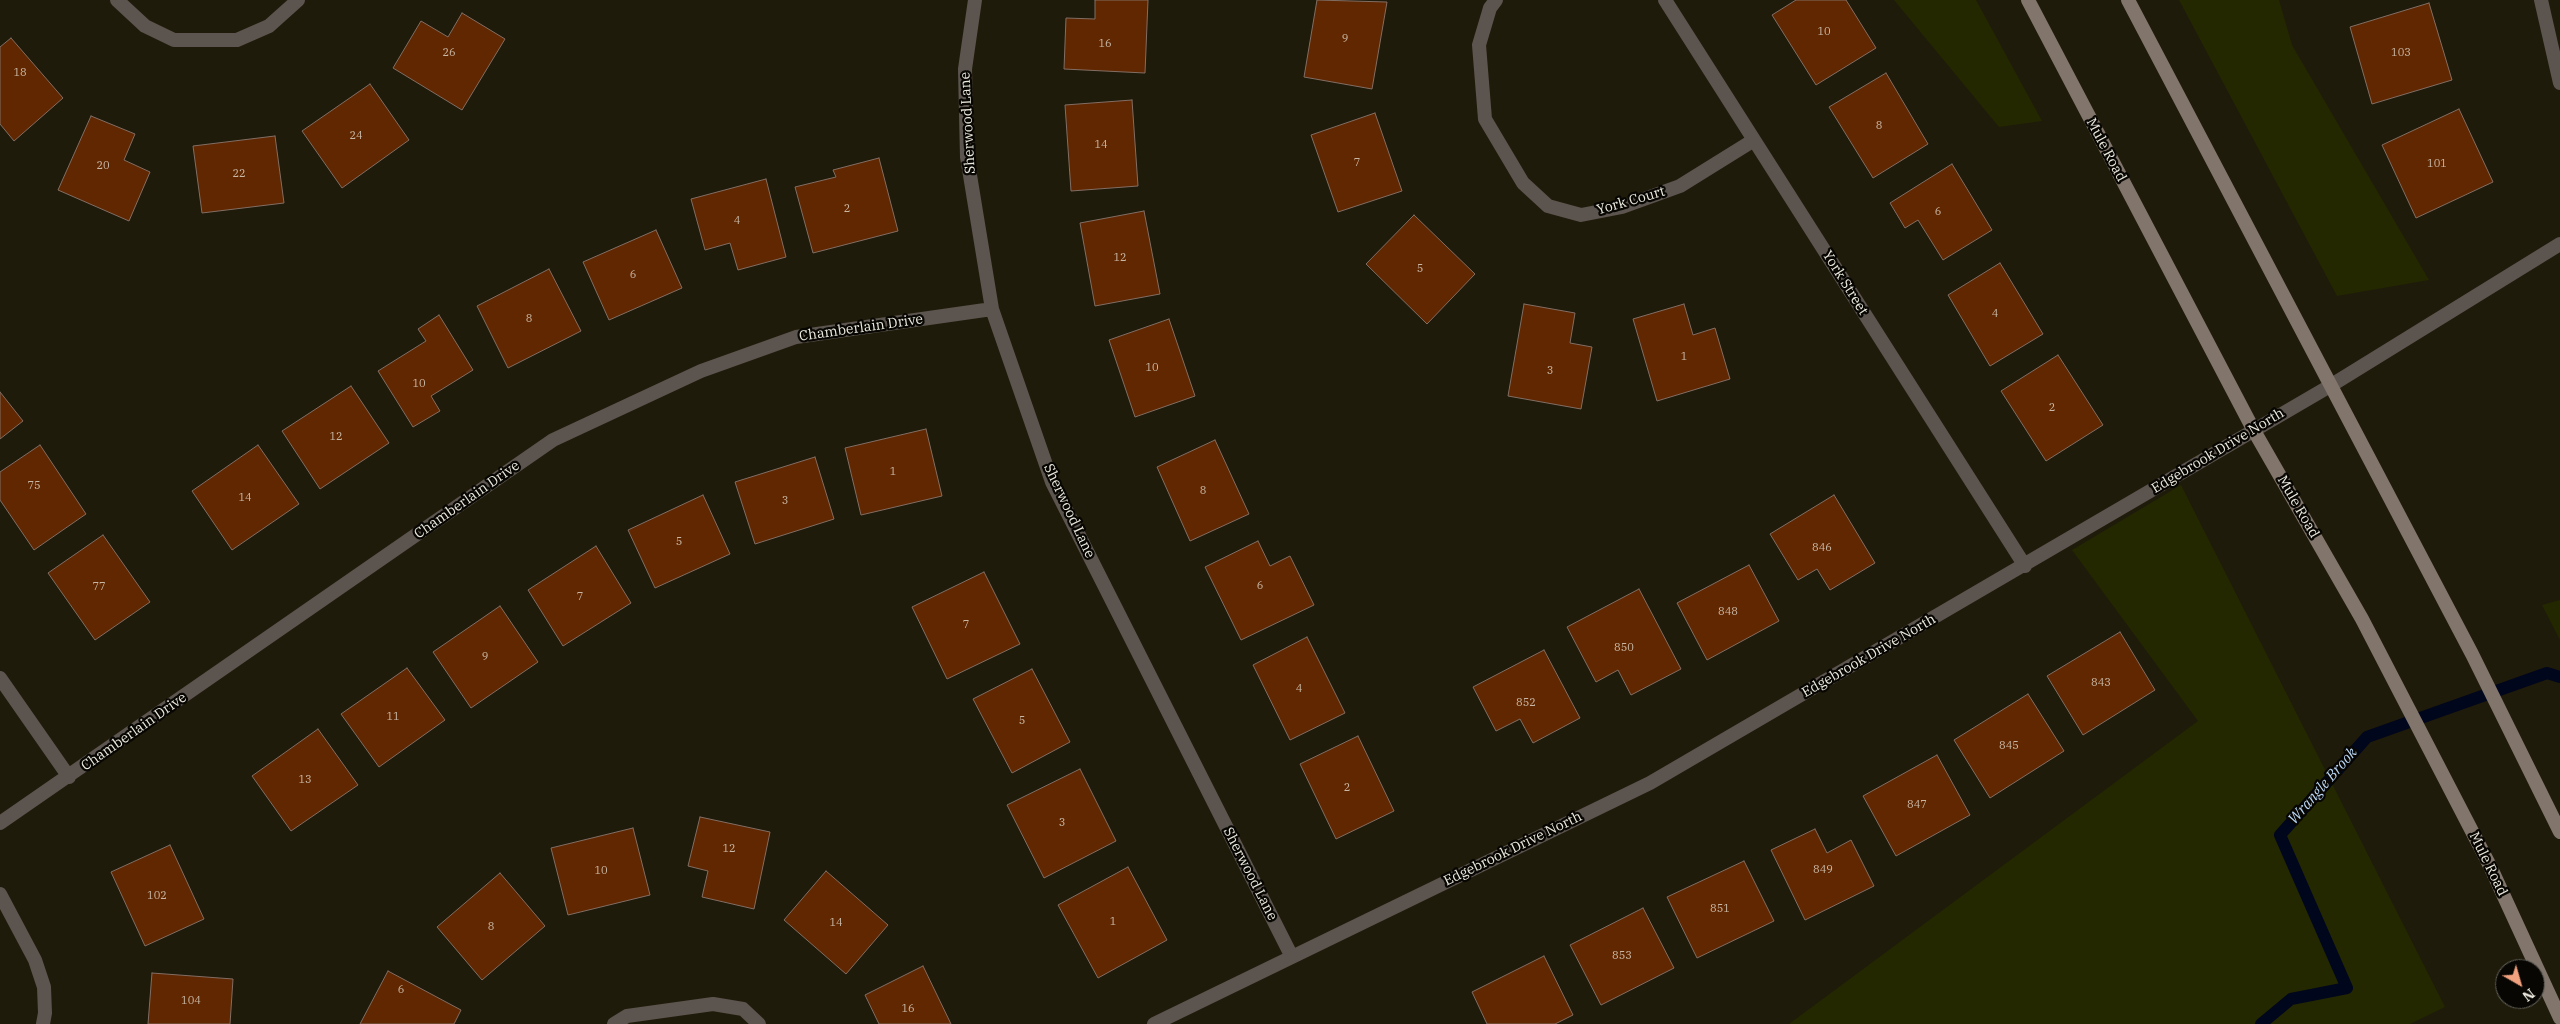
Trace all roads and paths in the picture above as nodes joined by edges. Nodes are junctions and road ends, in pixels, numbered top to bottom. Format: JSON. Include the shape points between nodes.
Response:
{"nodes":[{"id":1,"x":117,"y":0,"type":"edge"},
{"id":2,"x":298,"y":0,"type":"edge"},
{"id":3,"x":975,"y":0,"type":"edge"},
{"id":4,"x":1496,"y":0,"type":"edge"},
{"id":5,"x":1665,"y":0,"type":"edge"},
{"id":6,"x":2028,"y":0,"type":"edge"},
{"id":7,"x":2128,"y":0,"type":"edge"},
{"id":8,"x":2541,"y":0,"type":"edge"},
{"id":9,"x":2560,"y":83,"type":"edge"},
{"id":10,"x":1754,"y":140,"type":"junction"},
{"id":11,"x":2560,"y":244,"type":"edge"},
{"id":12,"x":992,"y":309,"type":"junction"},
{"id":13,"x":2330,"y":386,"type":"junction"},
{"id":14,"x":2253,"y":429,"type":"junction"},
{"id":15,"x":2025,"y":566,"type":"junction"},
{"id":16,"x":0,"y":678,"type":"edge"},
{"id":17,"x":69,"y":777,"type":"junction"},
{"id":18,"x":0,"y":823,"type":"edge"},
{"id":19,"x":2560,"y":832,"type":"edge"},
{"id":20,"x":0,"y":894,"type":"edge"},
{"id":21,"x":1292,"y":957,"type":"junction"},
{"id":22,"x":2560,"y":1018,"type":"edge"},
{"id":23,"x":43,"y":1024,"type":"edge"},
{"id":24,"x":614,"y":1024,"type":"edge"},
{"id":25,"x":759,"y":1024,"type":"edge"},
{"id":26,"x":1154,"y":1024,"type":"edge"}],
"edges":[{"from":1,"to":2,"type":"street","via":[[145,26],[174,40],[237,40],[269,26]]},
{"from":3,"to":12,"type":"street","name":"Sherwood Lane","via":[[965,69],[967,157]]},
{"from":4,"to":10,"type":"street","name":"York Court","via":[[1490,8],[1478,45],[1485,118],[1523,183],[1548,206],[1581,214],[1622,207],[1680,186]]},
{"from":5,"to":10,"type":"street","name":"York Street"},
{"from":6,"to":14,"type":"main road","name":"Mule Road"},
{"from":7,"to":13,"type":"main road"},
{"from":8,"to":9,"type":"street"},
{"from":10,"to":15,"type":"street","name":"York Street"},
{"from":11,"to":13,"type":"street","name":"Edgebrook Drive North"},
{"from":12,"to":17,"type":"street","name":"Chamberlain Drive","via":[[796,337],[701,371],[553,440]]},
{"from":12,"to":21,"type":"street","name":"Sherwood Lane","via":[[1052,482]]},
{"from":13,"to":14,"type":"street","name":"Edgebrook Drive North"},
{"from":13,"to":19,"type":"main road","via":[[2483,675]]},
{"from":14,"to":15,"type":"street","name":"Edgebrook Drive North"},
{"from":14,"to":22,"type":"main road","name":"Mule Road","via":[[2362,619],[2490,866]]},
{"from":15,"to":21,"type":"street","name":"Edgebrook Drive North","via":[[1650,783]]},
{"from":16,"to":17,"type":"street"},
{"from":17,"to":18,"type":"street","name":"Chamberlain Drive"},
{"from":20,"to":23,"type":"street","via":[[35,960],[44,987]]},
{"from":21,"to":26,"type":"street","name":"Edgebrook Drive North"},
{"from":24,"to":25,"type":"street","via":[[627,1016],[713,1004],[742,1009]]}]}
